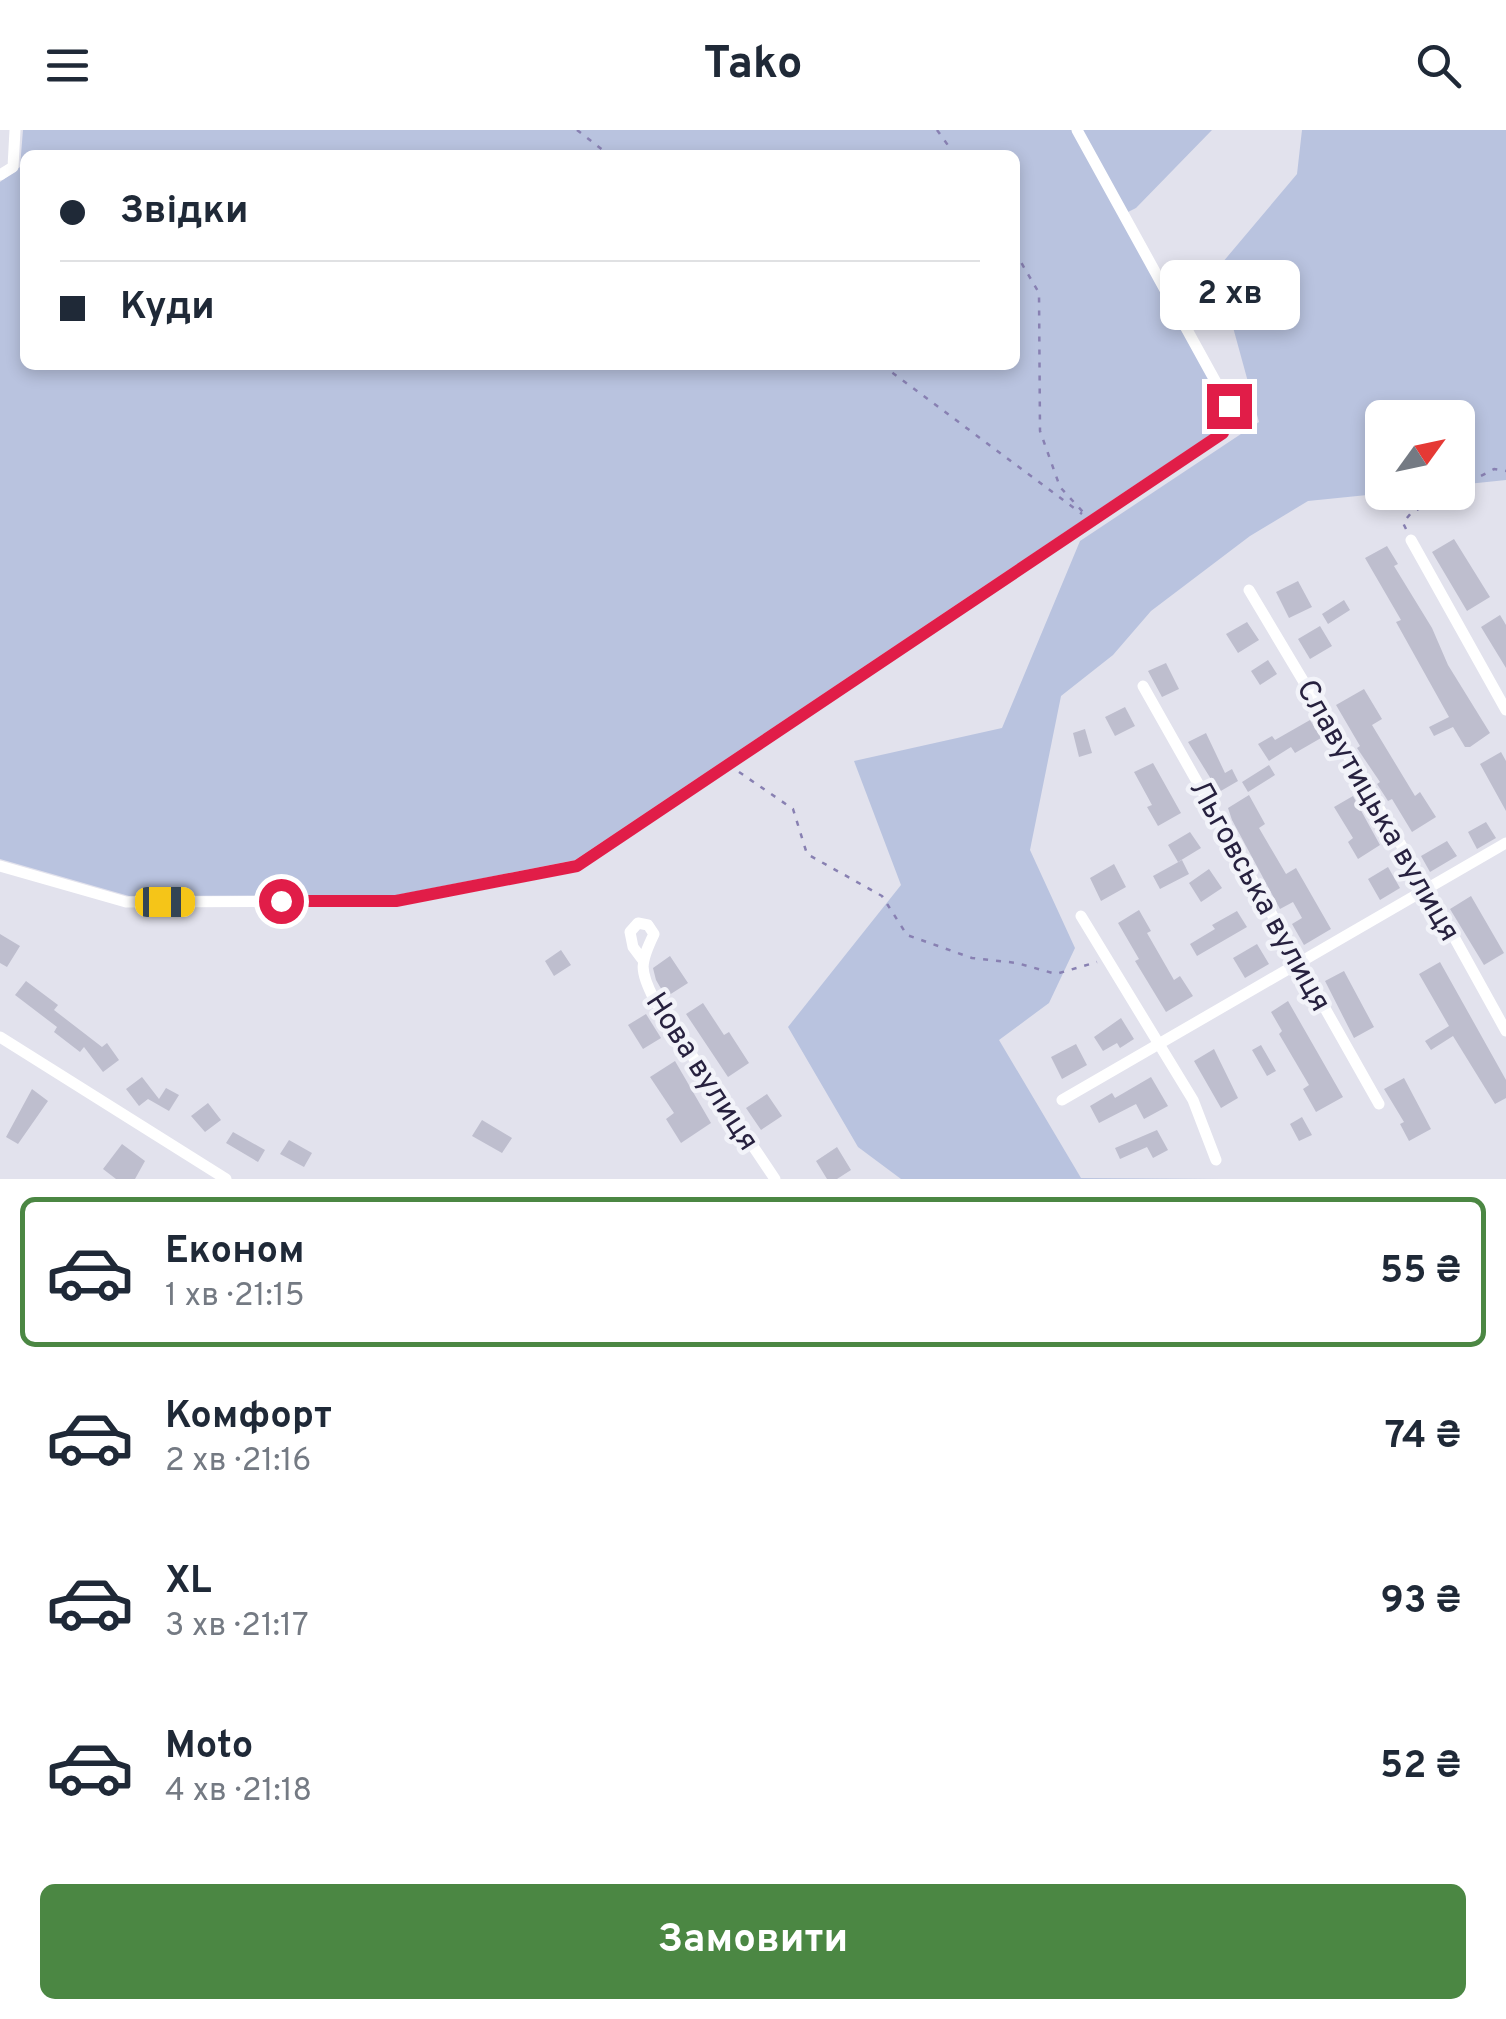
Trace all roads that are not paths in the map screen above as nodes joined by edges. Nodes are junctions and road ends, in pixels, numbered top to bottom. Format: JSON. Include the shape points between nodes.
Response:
{"nodes":[{"id":1,"x":14,"y":130,"type":"edge"},
{"id":2,"x":1077,"y":130,"type":"edge"},
{"id":3,"x":0,"y":175,"type":"edge"},
{"id":4,"x":1411,"y":540,"type":"road end"},
{"id":5,"x":1249,"y":590,"type":"dead end"},
{"id":6,"x":1144,"y":686,"type":"dead end"},
{"id":7,"x":1506,"y":710,"type":"edge"},
{"id":8,"x":1506,"y":843,"type":"edge"},
{"id":9,"x":0,"y":866,"type":"edge"},
{"id":10,"x":1428,"y":890,"type":"junction"},
{"id":11,"x":1081,"y":916,"type":"dead end"},
{"id":12,"x":642,"y":958,"type":"dead end"},
{"id":13,"x":1299,"y":962,"type":"junction"},
{"id":14,"x":1506,"y":1031,"type":"edge"},
{"id":15,"x":0,"y":1037,"type":"edge"},
{"id":16,"x":1160,"y":1043,"type":"junction"},
{"id":17,"x":1062,"y":1100,"type":"dead end"},
{"id":18,"x":1379,"y":1104,"type":"dead end"},
{"id":19,"x":1216,"y":1160,"type":"dead end"},
{"id":20,"x":226,"y":1179,"type":"edge"},
{"id":21,"x":774,"y":1179,"type":"edge"}],
"edges":[{"from":1,"to":3,"type":"street","via":[[12,167]]},
{"from":2,"to":9,"type":"street","via":[[1229,406],[1223,433],[577,866],[396,901],[126,902]]},
{"from":4,"to":7,"type":"street"},
{"from":5,"to":10,"type":"street","name":"Славутицька вулиця"},
{"from":6,"to":13,"type":"street","name":"Льговська вулиця"},
{"from":8,"to":10,"type":"street"},
{"from":10,"to":13,"type":"street"},
{"from":10,"to":14,"type":"street","name":"Славутицька вулиця"},
{"from":11,"to":16,"type":"street"},
{"from":12,"to":21,"type":"street","name":"Нова вулиця","via":[[654,999]]},
{"from":13,"to":16,"type":"street"},
{"from":13,"to":18,"type":"street","name":"Льговська вулиця"},
{"from":15,"to":20,"type":"street"},
{"from":16,"to":17,"type":"street"},
{"from":16,"to":19,"type":"street","via":[[1193,1100]]}]}
